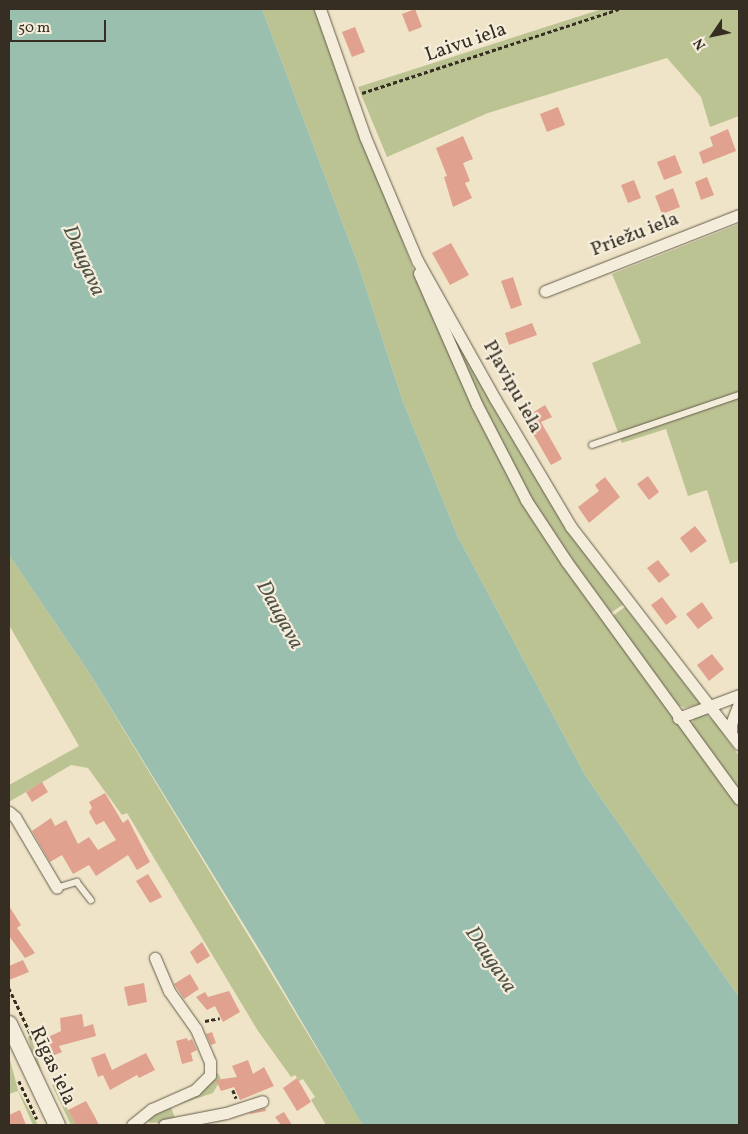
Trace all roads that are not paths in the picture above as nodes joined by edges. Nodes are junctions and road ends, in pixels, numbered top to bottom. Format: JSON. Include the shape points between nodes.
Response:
{"nodes":[{"id":1,"x":320,"y":9,"type":"edge"},
{"id":2,"x":739,"y":215,"type":"edge"},
{"id":3,"x":417,"y":260,"type":"junction"},
{"id":4,"x":545,"y":291,"type":"dead end"},
{"id":5,"x":739,"y":395,"type":"edge"},
{"id":6,"x":592,"y":444,"type":"dead end"},
{"id":7,"x":739,"y":695,"type":"edge"},
{"id":8,"x":739,"y":703,"type":"edge"},
{"id":9,"x":709,"y":705,"type":"junction"},
{"id":10,"x":678,"y":718,"type":"junction"},
{"id":11,"x":731,"y":733,"type":"junction"},
{"id":12,"x":739,"y":744,"type":"edge"},
{"id":13,"x":739,"y":799,"type":"edge"},
{"id":14,"x":9,"y":812,"type":"edge"},
{"id":15,"x":57,"y":888,"type":"joint"},
{"id":16,"x":91,"y":900,"type":"dead end"},
{"id":17,"x":155,"y":958,"type":"dead end"},
{"id":18,"x":11,"y":1033,"type":"edge"},
{"id":19,"x":262,"y":1101,"type":"dead end"},
{"id":20,"x":57,"y":1125,"type":"edge"},
{"id":21,"x":132,"y":1125,"type":"edge"},
{"id":22,"x":164,"y":1125,"type":"edge"}],
"edges":[{"from":1,"to":3,"type":"street","name":"Pļaviņu iela","via":[[351,97]]},
{"from":2,"to":4,"type":"street","name":"Priežu iela"},
{"from":3,"to":9,"type":"street","name":"Pļaviņu iela","via":[[571,527]]},
{"from":3,"to":10,"type":"street","via":[[434,314],[526,500]]},
{"from":5,"to":6,"type":"lane"},
{"from":7,"to":9,"type":"street"},
{"from":8,"to":11,"type":"street","via":[[730,724]]},
{"from":9,"to":10,"type":"street"},
{"from":9,"to":11,"type":"street","name":"Pļaviņu iela"},
{"from":10,"to":13,"type":"street"},
{"from":11,"to":12,"type":"street","name":"Pļaviņu iela"},
{"from":14,"to":15,"type":"street"},
{"from":15,"to":16,"type":"lane","via":[[77,882]]},
{"from":17,"to":21,"type":"street","via":[[169,990],[195,1027],[210,1062],[209,1078],[196,1090],[145,1113]]},
{"from":18,"to":20,"type":"main road","name":"Rīgas iela"},
{"from":19,"to":22,"type":"street","via":[[226,1113]]}]}
